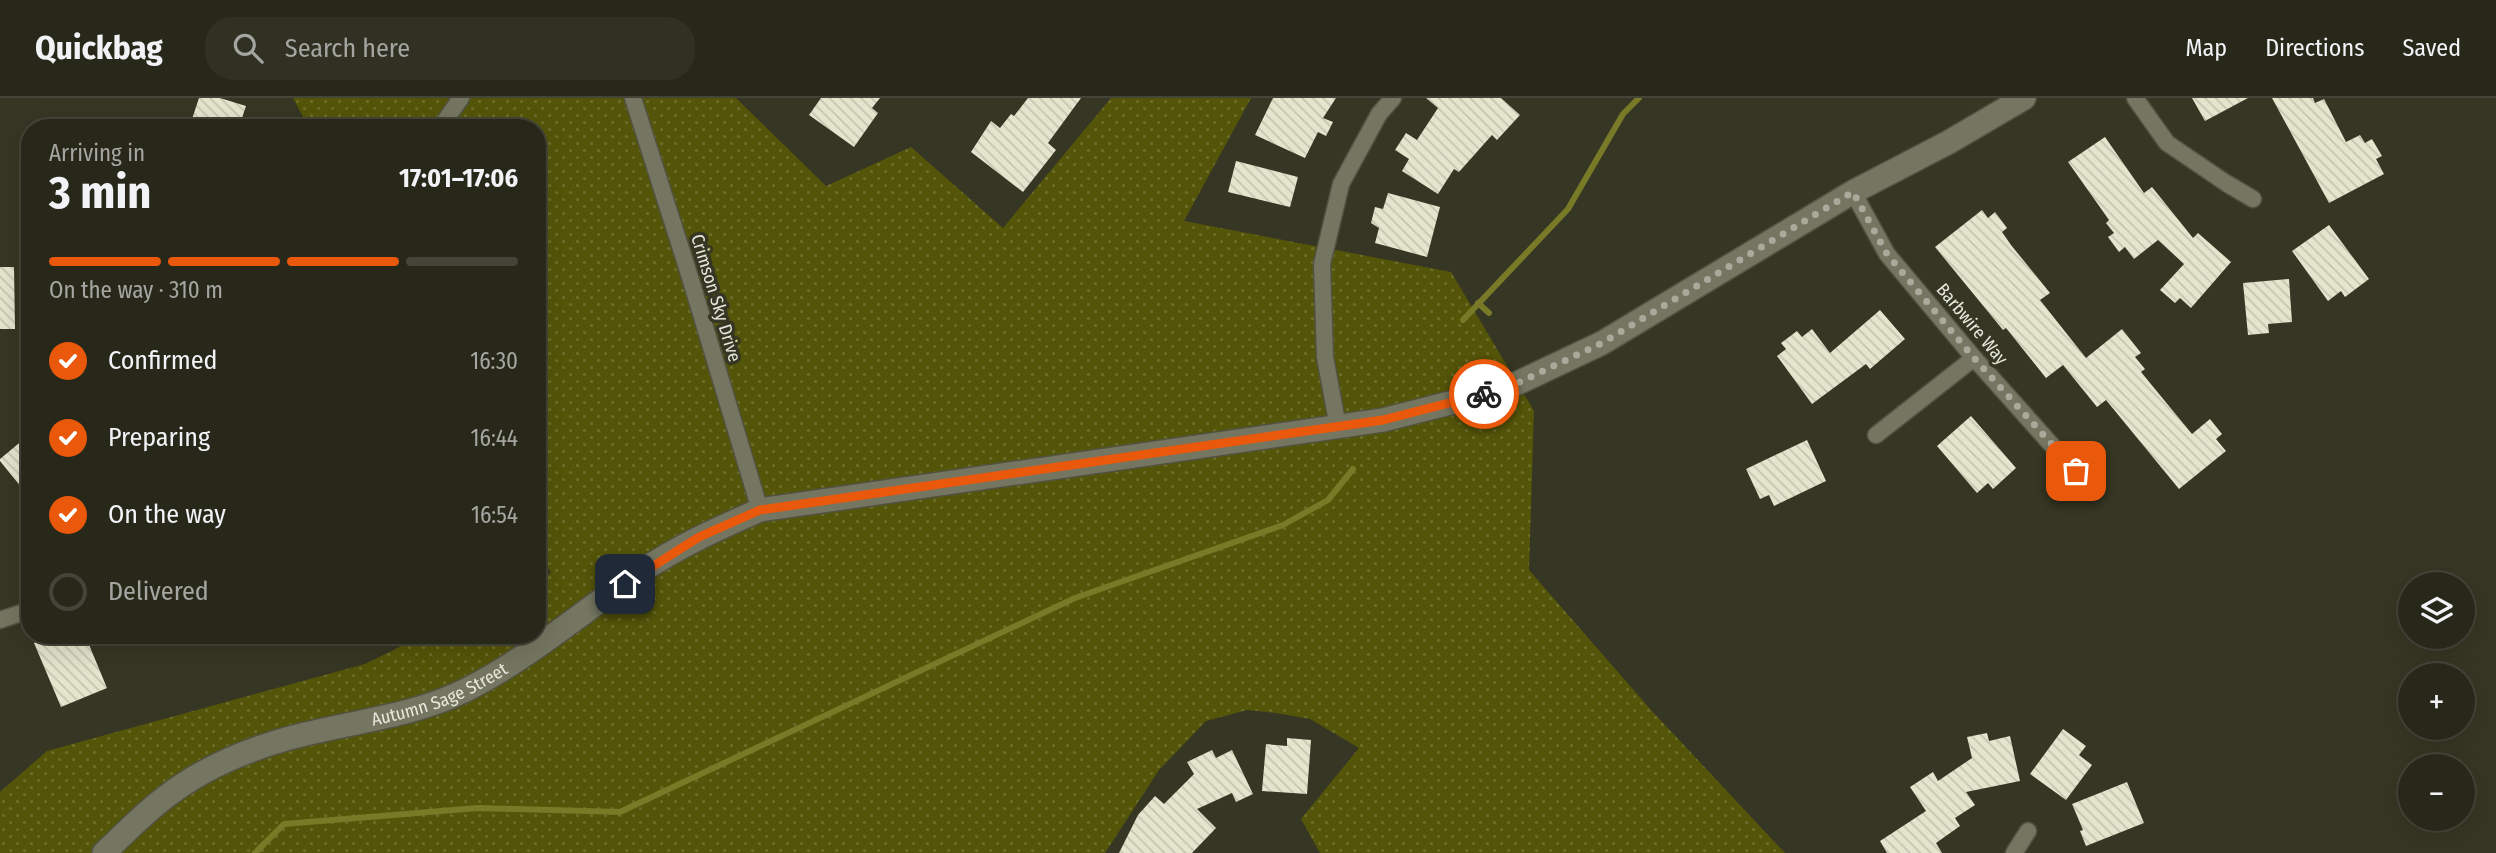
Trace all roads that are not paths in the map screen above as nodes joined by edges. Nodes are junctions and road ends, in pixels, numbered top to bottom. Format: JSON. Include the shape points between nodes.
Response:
{"nodes":[{"id":1,"x":461,"y":98,"type":"edge"},
{"id":2,"x":633,"y":98,"type":"edge"},
{"id":3,"x":1393,"y":98,"type":"edge"},
{"id":4,"x":2024,"y":98,"type":"edge"},
{"id":5,"x":2135,"y":98,"type":"edge"},
{"id":6,"x":446,"y":119,"type":"edge"},
{"id":7,"x":1853,"y":192,"type":"junction"},
{"id":8,"x":2253,"y":199,"type":"dead end"},
{"id":9,"x":1974,"y":358,"type":"junction"},
{"id":10,"x":1338,"y":427,"type":"junction"},
{"id":11,"x":1876,"y":436,"type":"dead end"},
{"id":12,"x":2076,"y":471,"type":"dead end"},
{"id":13,"x":760,"y":510,"type":"junction"},
{"id":14,"x":21,"y":613,"type":"edge"},
{"id":15,"x":0,"y":620,"type":"edge"},
{"id":16,"x":546,"y":640,"type":"edge"},
{"id":17,"x":540,"y":644,"type":"edge"},
{"id":18,"x":2028,"y":831,"type":"dead end"},
{"id":19,"x":104,"y":853,"type":"edge"},
{"id":20,"x":2014,"y":853,"type":"edge"}],
"edges":[{"from":1,"to":6,"type":"street"},
{"from":2,"to":13,"type":"street","name":"Crimson Sky Drive"},
{"from":3,"to":10,"type":"street","via":[[1379,114],[1341,184],[1322,264],[1325,357]]},
{"from":4,"to":7,"type":"street","name":"Autumn Sage Street"},
{"from":5,"to":8,"type":"street","via":[[2167,143]]},
{"from":7,"to":9,"type":"street","name":"Barbwire Way","via":[[1887,254]]},
{"from":7,"to":10,"type":"street","name":"Autumn Sage Street","via":[[1602,343],[1505,389]]},
{"from":9,"to":11,"type":"street"},
{"from":9,"to":12,"type":"street","name":"Barbwire Way"},
{"from":10,"to":13,"type":"street","name":"Autumn Sage Street"},
{"from":13,"to":16,"type":"street","name":"Autumn Sage Street","via":[[699,537],[643,570]]},
{"from":14,"to":15,"type":"street"},
{"from":17,"to":19,"type":"street","name":"Autumn Sage Street","via":[[461,692],[363,722],[288,738],[222,762],[166,796]]},
{"from":18,"to":20,"type":"street"}]}
